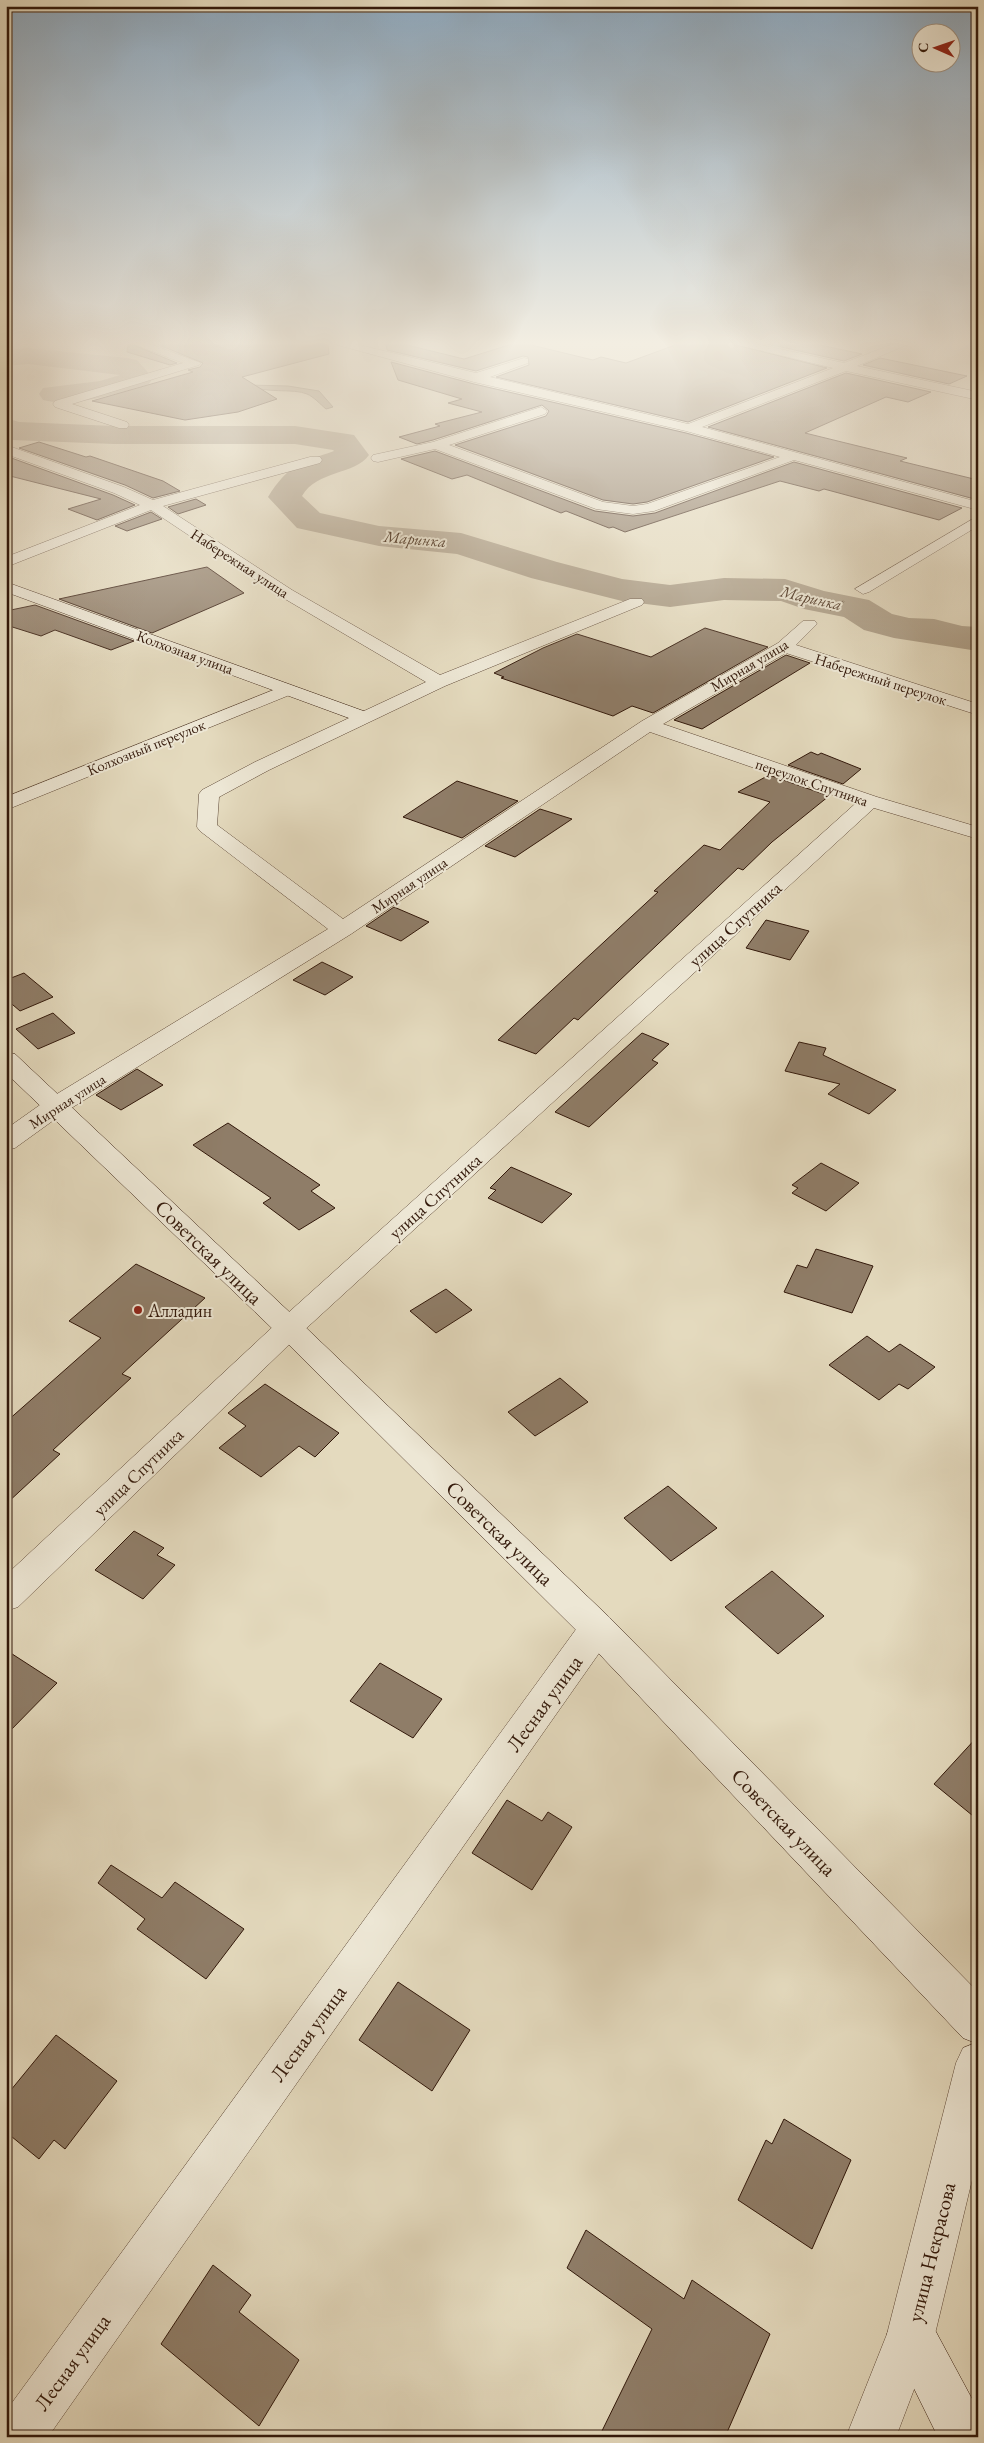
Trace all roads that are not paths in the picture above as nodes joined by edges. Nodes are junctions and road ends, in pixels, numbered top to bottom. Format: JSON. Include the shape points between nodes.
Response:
{"nodes":[{"id":1,"x":31,"y":458,"type":"edge"},
{"id":2,"x":471,"y":458,"type":"edge"},
{"id":3,"x":788,"y":458,"type":"edge"},
{"id":4,"x":795,"y":458,"type":"edge"},
{"id":5,"x":315,"y":460,"type":"dead end"},
{"id":6,"x":152,"y":505,"type":"junction"},
{"id":7,"x":978,"y":506,"type":"edge"},
{"id":8,"x":978,"y":520,"type":"edge"},
{"id":9,"x":6,"y":562,"type":"edge"},
{"id":10,"x":6,"y":587,"type":"edge"},
{"id":11,"x":863,"y":589,"type":"road end"},
{"id":12,"x":636,"y":602,"type":"dead end"},
{"id":13,"x":809,"y":624,"type":"road end"},
{"id":14,"x":784,"y":648,"type":"junction"},
{"id":15,"x":439,"y":682,"type":"junction"},
{"id":16,"x":286,"y":690,"type":"junction"},
{"id":17,"x":978,"y":710,"type":"edge"},
{"id":18,"x":363,"y":716,"type":"junction"},
{"id":19,"x":648,"y":725,"type":"junction"},
{"id":20,"x":870,"y":802,"type":"junction"},
{"id":21,"x":6,"y":804,"type":"edge"},
{"id":22,"x":978,"y":833,"type":"edge"},
{"id":23,"x":343,"y":929,"type":"junction"},
{"id":24,"x":6,"y":1059,"type":"edge"},
{"id":25,"x":56,"y":1106,"type":"junction"},
{"id":26,"x":6,"y":1142,"type":"edge"},
{"id":27,"x":289,"y":1328,"type":"junction"},
{"id":28,"x":6,"y":1597,"type":"edge"},
{"id":29,"x":597,"y":1628,"type":"junction"},
{"id":30,"x":978,"y":2023,"type":"edge"},
{"id":31,"x":978,"y":2062,"type":"edge"},
{"id":32,"x":911,"y":2334,"type":"junction"},
{"id":33,"x":18,"y":2437,"type":"edge"},
{"id":34,"x":871,"y":2437,"type":"edge"},
{"id":35,"x":966,"y":2437,"type":"edge"}],
"edges":[{"from":1,"to":6,"type":"street","name":"Набережная улица"},
{"from":2,"to":3,"type":"street","via":[[601,506],[633,510],[649,508]]},
{"from":4,"to":7,"type":"street"},
{"from":5,"to":6,"type":"street"},
{"from":6,"to":9,"type":"street"},
{"from":6,"to":15,"type":"street","name":"Набережная улица","via":[[286,593]]},
{"from":8,"to":11,"type":"street"},
{"from":10,"to":16,"type":"street","name":"Колхозная улица"},
{"from":12,"to":15,"type":"street"},
{"from":13,"to":14,"type":"street","name":"Мирная улица"},
{"from":14,"to":17,"type":"street","name":"Набережный переулок"},
{"from":14,"to":19,"type":"street","name":"Мирная улица"},
{"from":15,"to":18,"type":"street"},
{"from":16,"to":18,"type":"street","name":"Колхозная улица"},
{"from":16,"to":21,"type":"street","name":"Колхозный переулок"},
{"from":18,"to":23,"type":"street","via":[[209,794],[207,827]]},
{"from":19,"to":20,"type":"street","name":"переулок Спутника"},
{"from":19,"to":23,"type":"street","name":"Мирная улица"},
{"from":20,"to":22,"type":"street","name":"переулок Спутника"},
{"from":20,"to":27,"type":"street","name":"улица Спутника"},
{"from":23,"to":25,"type":"street","name":"Мирная улица"},
{"from":24,"to":25,"type":"street","name":"Советская улица"},
{"from":25,"to":26,"type":"street","name":"Мирная улица"},
{"from":25,"to":27,"type":"street","name":"Советская улица"},
{"from":27,"to":28,"type":"street","name":"улица Спутника"},
{"from":27,"to":29,"type":"street","name":"Советская улица"},
{"from":29,"to":30,"type":"street","name":"Советская улица"},
{"from":29,"to":33,"type":"street","name":"Лесная улица"},
{"from":31,"to":32,"type":"street","name":"улица Некрасова"},
{"from":32,"to":34,"type":"street","name":"улица Некрасова"},
{"from":32,"to":35,"type":"street"}]}
